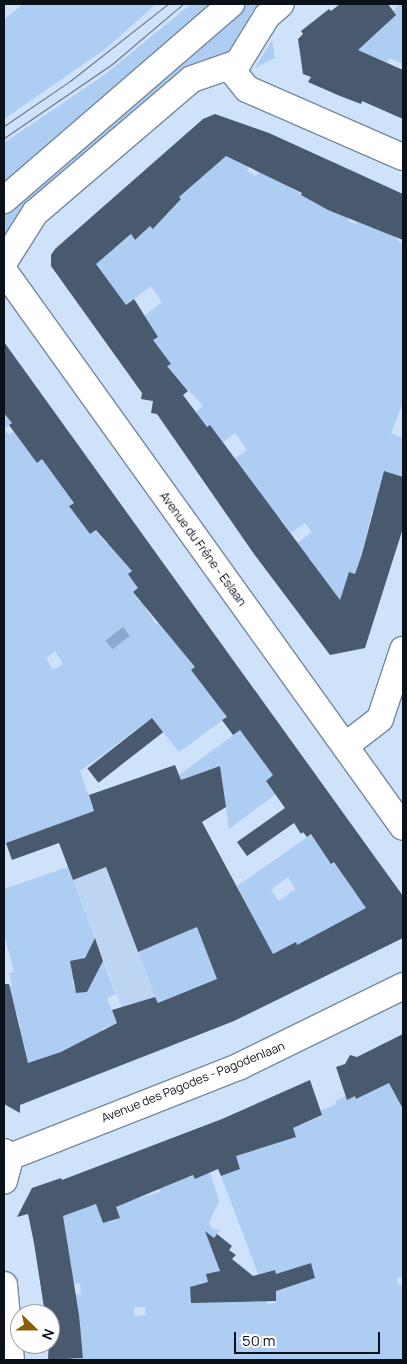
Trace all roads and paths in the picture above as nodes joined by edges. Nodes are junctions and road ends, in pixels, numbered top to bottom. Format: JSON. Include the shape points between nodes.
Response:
{"nodes":[{"id":1,"x":231,"y":4,"type":"edge"},
{"id":2,"x":281,"y":4,"type":"edge"},
{"id":3,"x":230,"y":68,"type":"junction"},
{"id":4,"x":403,"y":157,"type":"edge"},
{"id":5,"x":4,"y":200,"type":"edge"},
{"id":6,"x":4,"y":262,"type":"edge"},
{"id":7,"x":4,"y":271,"type":"edge"},
{"id":8,"x":403,"y":650,"type":"edge"},
{"id":9,"x":345,"y":746,"type":"junction"},
{"id":10,"x":403,"y":827,"type":"edge"},
{"id":11,"x":403,"y":986,"type":"edge"},
{"id":12,"x":5,"y":1164,"type":"edge"},
{"id":13,"x":4,"y":1285,"type":"edge"},
{"id":14,"x":11,"y":1360,"type":"edge"}],
"edges":[{"from":1,"to":5,"type":"street"},
{"from":2,"to":3,"type":"street","via":[[267,16],[246,54]]},
{"from":3,"to":4,"type":"street","via":[[247,89]]},
{"from":3,"to":6,"type":"street","via":[[209,71],[192,79],[50,200],[26,223]]},
{"from":7,"to":9,"type":"street","name":"Avenue du Frêne - Eslaan"},
{"from":8,"to":9,"type":"street","via":[[380,719]]},
{"from":9,"to":10,"type":"street","name":"Avenue du Frêne - Eslaan"},
{"from":11,"to":12,"type":"street","name":"Avenue des Pagodes - Pagodenlaan","via":[[240,1066]]},
{"from":13,"to":14,"type":"street"}]}
